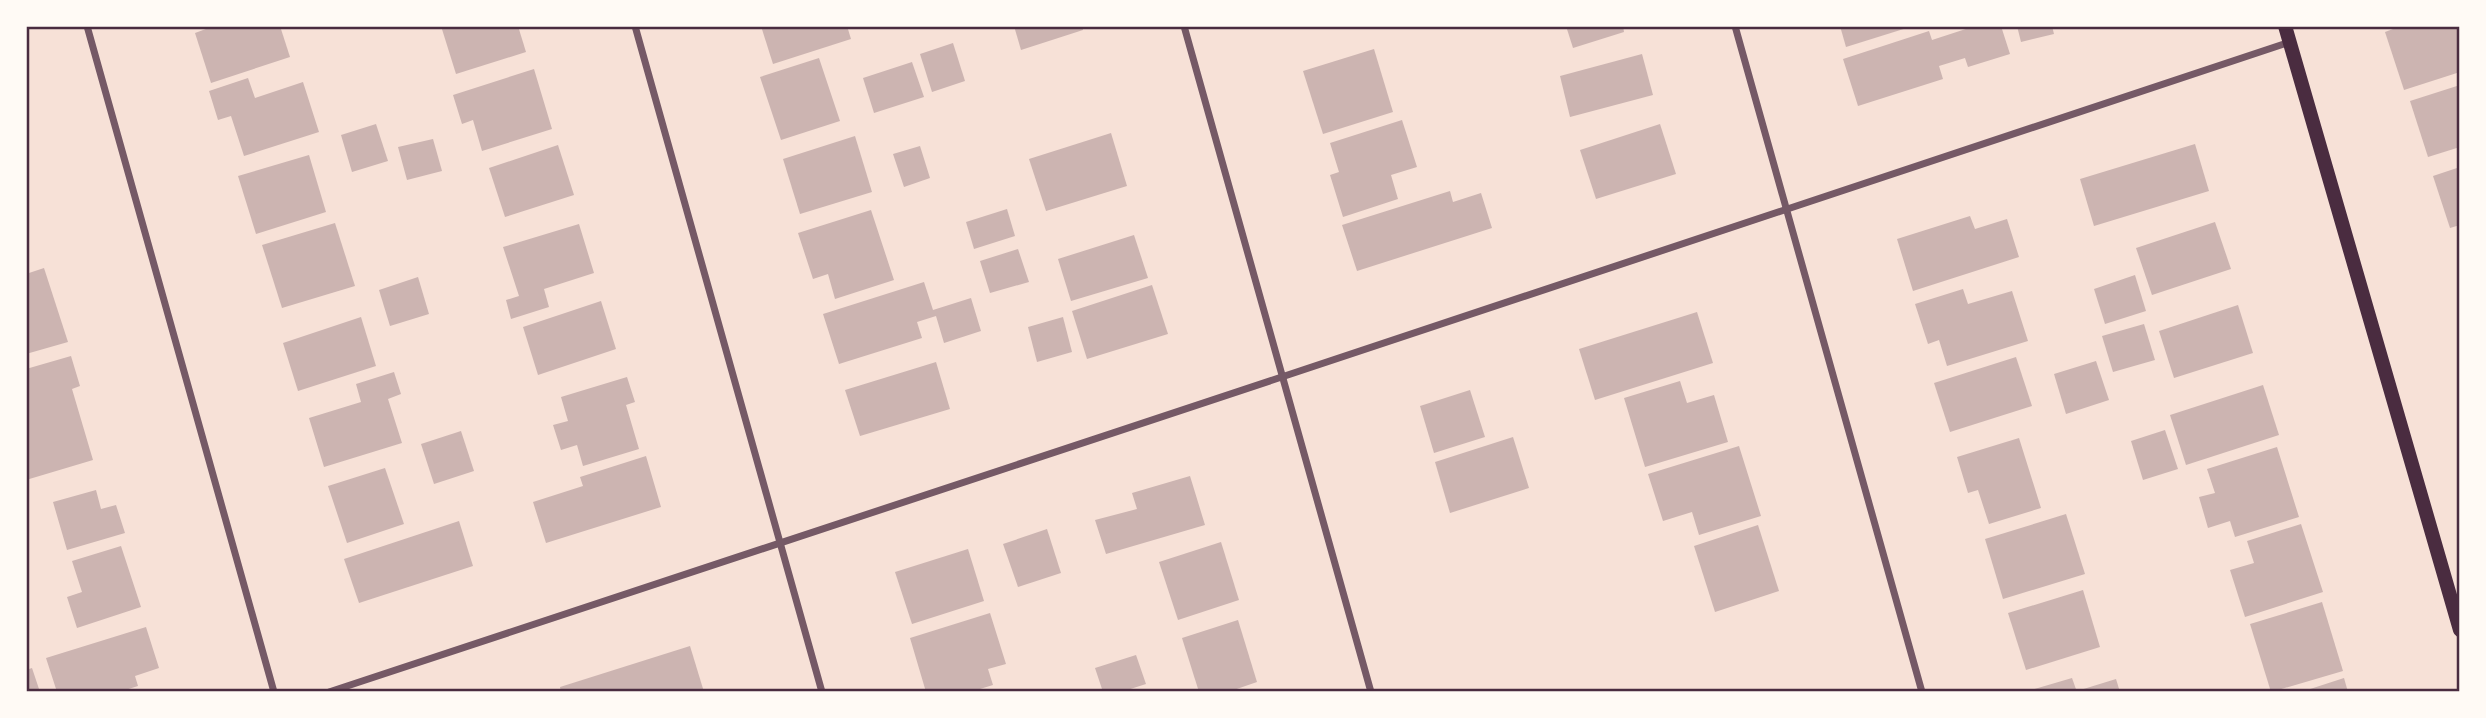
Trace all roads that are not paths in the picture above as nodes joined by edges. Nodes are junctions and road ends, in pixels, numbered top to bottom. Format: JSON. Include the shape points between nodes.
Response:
{"nodes":[{"id":1,"x":87,"y":26,"type":"edge"},
{"id":2,"x":635,"y":26,"type":"edge"},
{"id":3,"x":1184,"y":26,"type":"edge"},
{"id":4,"x":1735,"y":26,"type":"edge"},
{"id":5,"x":2285,"y":26,"type":"edge"},
{"id":6,"x":2290,"y":42,"type":"junction"},
{"id":7,"x":1786,"y":206,"type":"junction"},
{"id":8,"x":1282,"y":376,"type":"junction"},
{"id":9,"x":781,"y":545,"type":"junction"},
{"id":10,"x":2457,"y":610,"type":"edge"},
{"id":11,"x":2460,"y":630,"type":"edge"},
{"id":12,"x":274,"y":692,"type":"edge"},
{"id":13,"x":329,"y":692,"type":"edge"},
{"id":14,"x":822,"y":692,"type":"edge"},
{"id":15,"x":1371,"y":692,"type":"edge"},
{"id":16,"x":1922,"y":692,"type":"edge"}],
"edges":[{"from":1,"to":12,"type":"street"},
{"from":2,"to":9,"type":"street"},
{"from":3,"to":8,"type":"street"},
{"from":4,"to":7,"type":"street"},
{"from":5,"to":6,"type":"main road"},
{"from":6,"to":7,"type":"street"},
{"from":6,"to":10,"type":"main road"},
{"from":7,"to":8,"type":"street"},
{"from":7,"to":16,"type":"street"},
{"from":8,"to":9,"type":"street"},
{"from":8,"to":15,"type":"street"},
{"from":9,"to":13,"type":"street"},
{"from":9,"to":14,"type":"street"},
{"from":10,"to":11,"type":"main road"}]}
